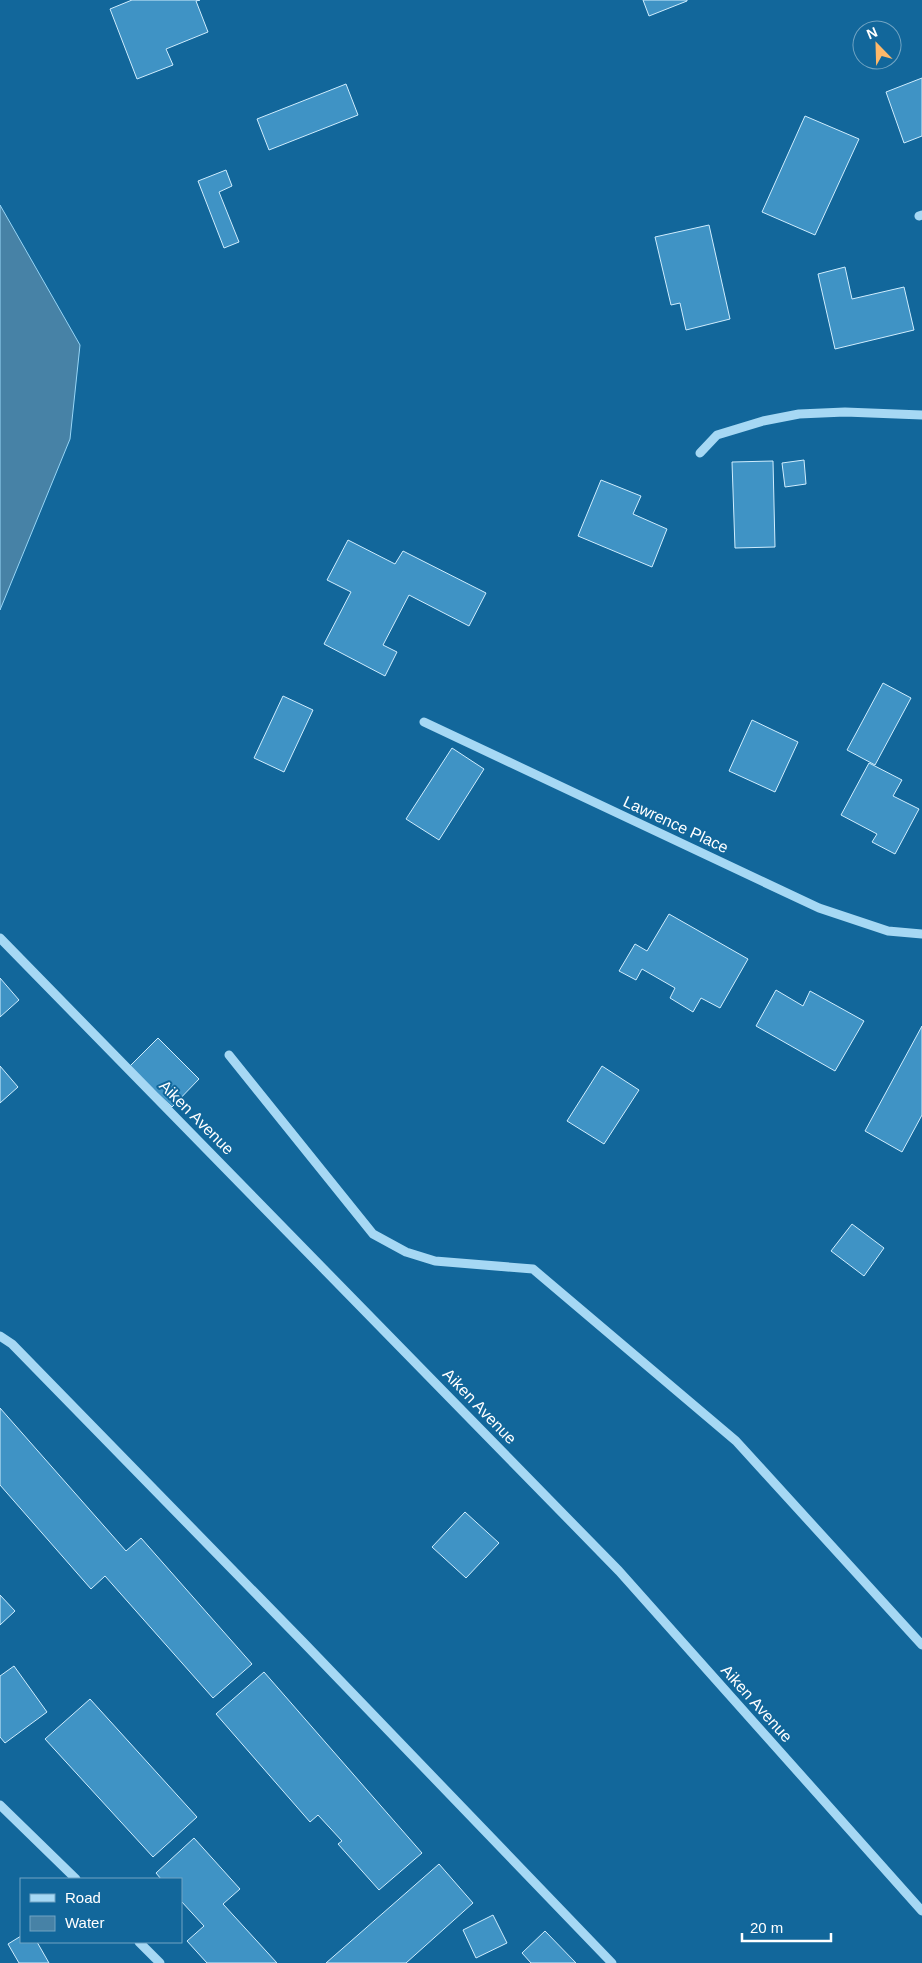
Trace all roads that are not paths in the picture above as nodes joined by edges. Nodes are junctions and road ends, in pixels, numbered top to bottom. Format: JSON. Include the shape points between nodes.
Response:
{"nodes":[{"id":1,"x":922,"y":415,"type":"edge"},
{"id":2,"x":700,"y":453,"type":"dead end"},
{"id":3,"x":424,"y":722,"type":"dead end"},
{"id":4,"x":922,"y":934,"type":"edge"},
{"id":5,"x":0,"y":938,"type":"edge"},
{"id":6,"x":229,"y":1055,"type":"dead end"},
{"id":7,"x":0,"y":1336,"type":"edge"},
{"id":8,"x":922,"y":1645,"type":"edge"},
{"id":9,"x":0,"y":1805,"type":"edge"},
{"id":10,"x":75,"y":1878,"type":"edge"},
{"id":11,"x":922,"y":1911,"type":"edge"},
{"id":12,"x":140,"y":1943,"type":"edge"},
{"id":13,"x":160,"y":1963,"type":"edge"},
{"id":14,"x":612,"y":1963,"type":"edge"}],
"edges":[{"from":1,"to":2,"type":"street","via":[[799,414],[717,435]]},
{"from":3,"to":4,"type":"street","name":"Lawrence Place","via":[[819,908],[888,931]]},
{"from":5,"to":11,"type":"street","name":"Aiken Avenue","via":[[619,1571]]},
{"from":6,"to":8,"type":"street","via":[[373,1234],[406,1252],[435,1261],[533,1269],[736,1441]]},
{"from":7,"to":14,"type":"street","via":[[32,1364]]},
{"from":9,"to":10,"type":"street"},
{"from":12,"to":13,"type":"street"}]}
